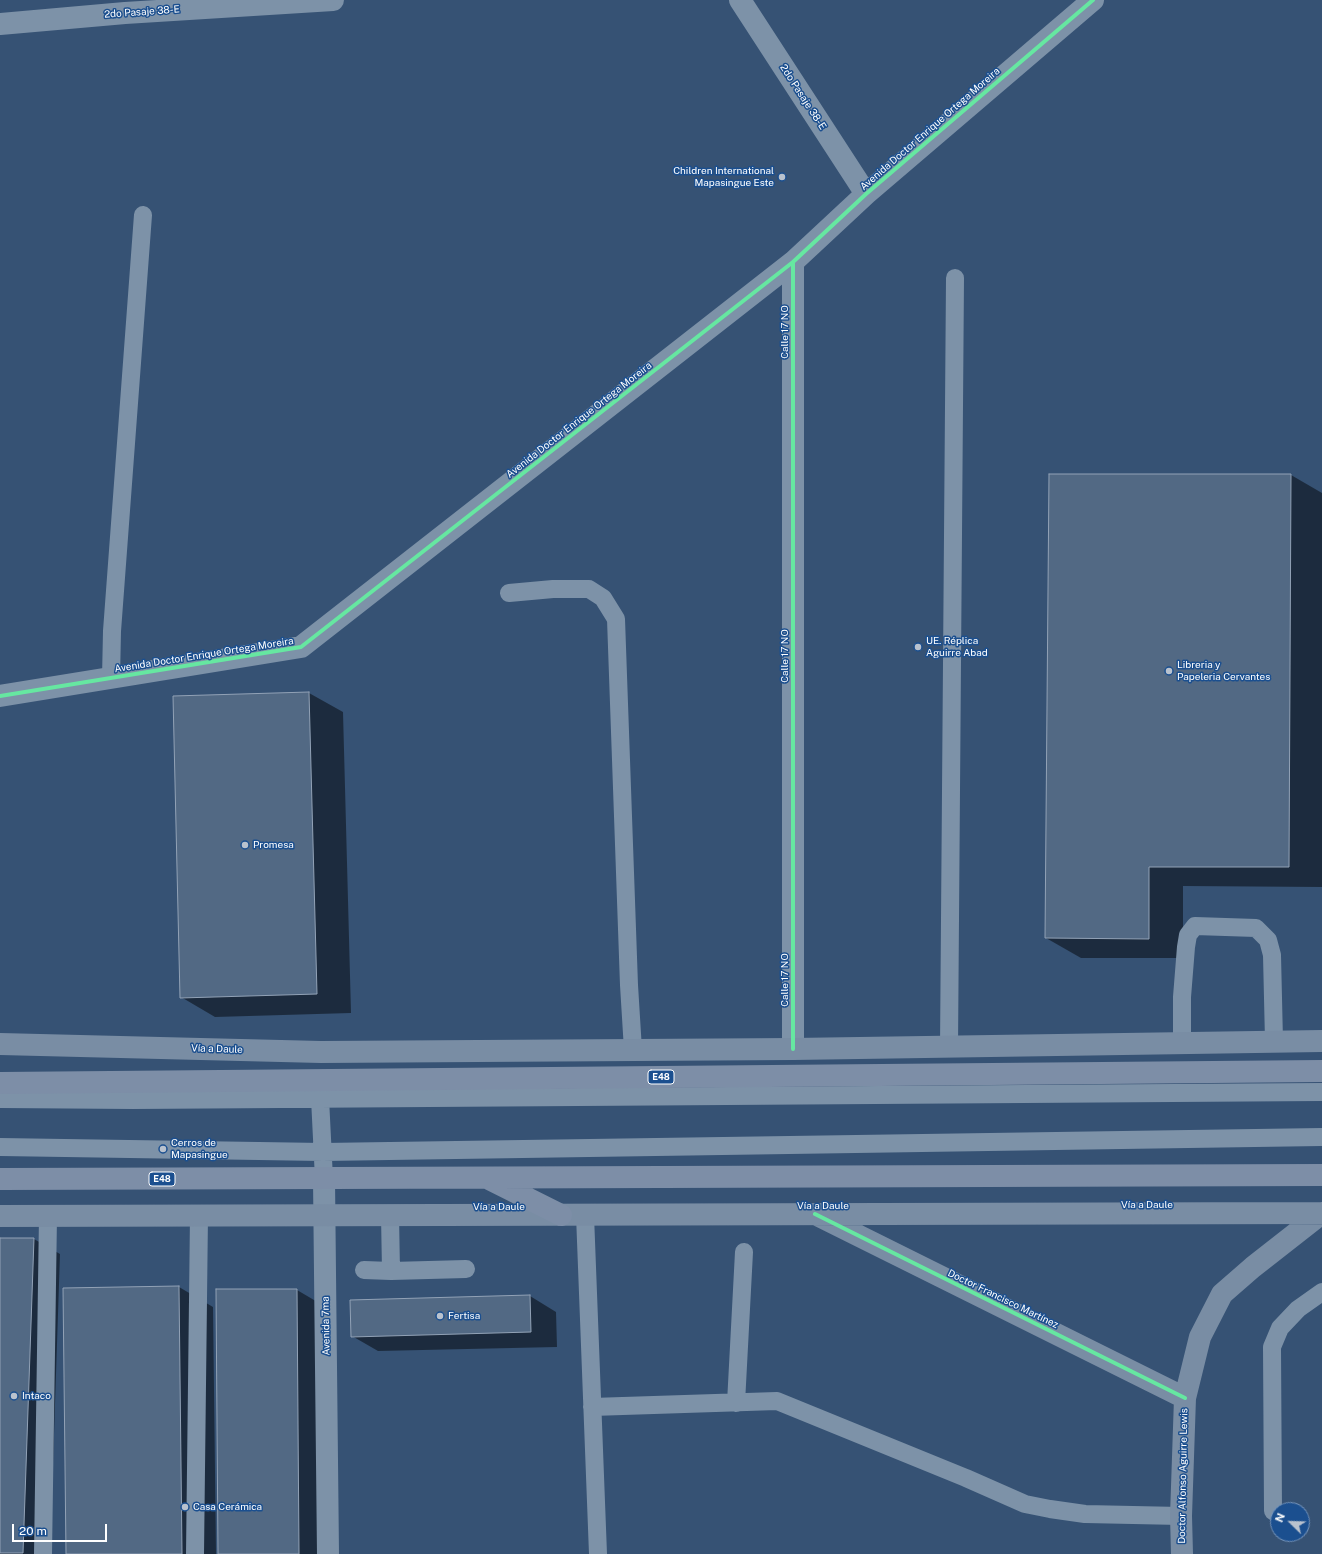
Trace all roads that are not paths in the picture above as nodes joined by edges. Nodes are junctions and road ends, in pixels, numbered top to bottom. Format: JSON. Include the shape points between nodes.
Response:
{"nodes":[{"id":1,"x":333,"y":0,"type":"edge"},
{"id":2,"x":740,"y":0,"type":"edge"},
{"id":3,"x":1093,"y":0,"type":"edge"},
{"id":4,"x":125,"y":6,"type":"edge"},
{"id":5,"x":0,"y":24,"type":"edge"},
{"id":6,"x":866,"y":194,"type":"junction"},
{"id":7,"x":143,"y":215,"type":"dead end"},
{"id":8,"x":793,"y":262,"type":"junction"},
{"id":9,"x":955,"y":278,"type":"dead end"},
{"id":10,"x":508,"y":593,"type":"dead end"},
{"id":11,"x":111,"y":678,"type":"junction"},
{"id":12,"x":0,"y":696,"type":"edge"},
{"id":13,"x":1274,"y":1041,"type":"junction"},
{"id":14,"x":1322,"y":1041,"type":"edge"},
{"id":15,"x":1182,"y":1043,"type":"junction"},
{"id":16,"x":0,"y":1044,"type":"edge"},
{"id":17,"x":949,"y":1047,"type":"junction"},
{"id":18,"x":793,"y":1049,"type":"junction"},
{"id":19,"x":633,"y":1050,"type":"junction"},
{"id":20,"x":1322,"y":1071,"type":"edge"},
{"id":21,"x":0,"y":1083,"type":"edge"},
{"id":22,"x":1322,"y":1092,"type":"edge"},
{"id":23,"x":320,"y":1098,"type":"junction"},
{"id":24,"x":0,"y":1099,"type":"edge"},
{"id":25,"x":1322,"y":1137,"type":"edge"},
{"id":26,"x":0,"y":1146,"type":"edge"},
{"id":27,"x":323,"y":1152,"type":"junction"},
{"id":28,"x":1322,"y":1175,"type":"edge"},
{"id":29,"x":488,"y":1178,"type":"junction"},
{"id":30,"x":0,"y":1179,"type":"edge"},
{"id":31,"x":324,"y":1179,"type":"junction"},
{"id":32,"x":1322,"y":1213,"type":"edge"},
{"id":33,"x":815,"y":1214,"type":"junction"},
{"id":34,"x":325,"y":1215,"type":"junction"},
{"id":35,"x":390,"y":1215,"type":"junction"},
{"id":36,"x":561,"y":1215,"type":"junction"},
{"id":37,"x":585,"y":1215,"type":"junction"},
{"id":38,"x":0,"y":1216,"type":"edge"},
{"id":39,"x":48,"y":1216,"type":"junction"},
{"id":40,"x":199,"y":1216,"type":"junction"},
{"id":41,"x":744,"y":1252,"type":"dead end"},
{"id":42,"x":466,"y":1269,"type":"dead end"},
{"id":43,"x":364,"y":1270,"type":"dead end"},
{"id":44,"x":391,"y":1272,"type":"junction"},
{"id":45,"x":1322,"y":1292,"type":"edge"},
{"id":46,"x":1185,"y":1398,"type":"junction"},
{"id":47,"x":736,"y":1403,"type":"junction"},
{"id":48,"x":592,"y":1407,"type":"junction"},
{"id":49,"x":1273,"y":1502,"type":"edge"},
{"id":50,"x":1181,"y":1516,"type":"junction"},
{"id":51,"x":43,"y":1554,"type":"edge"},
{"id":52,"x":194,"y":1554,"type":"edge"},
{"id":53,"x":328,"y":1554,"type":"edge"},
{"id":54,"x":598,"y":1554,"type":"edge"},
{"id":55,"x":1182,"y":1554,"type":"edge"}],
"edges":[{"from":1,"to":4,"type":"street","name":"2do Pasaje 38-E"},
{"from":2,"to":6,"type":"street","name":"2do Pasaje 38-E"},
{"from":3,"to":6,"type":"street","name":"Avenida Doctor Enrique Ortega Moreira"},
{"from":4,"to":5,"type":"street","name":"2do Pasaje 38-E"},
{"from":6,"to":8,"type":"street","name":"Avenida Doctor Enrique Ortega Moreira"},
{"from":7,"to":11,"type":"lane","via":[[112,631]]},
{"from":8,"to":11,"type":"street","name":"Avenida Doctor Enrique Ortega Moreira","via":[[301,647]]},
{"from":8,"to":18,"type":"street","name":"Calle 17 NO"},
{"from":9,"to":17,"type":"lane"},
{"from":10,"to":19,"type":"lane","via":[[589,589],[603,598],[616,619]]},
{"from":11,"to":12,"type":"street","name":"Avenida Doctor Enrique Ortega Moreira"},
{"from":13,"to":14,"type":"main road","name":"Vía a Daule"},
{"from":13,"to":15,"type":"main road","name":"Vía a Daule"},
{"from":13,"to":15,"type":"lane","via":[[1272,955],[1268,940],[1256,928],[1195,926],[1188,935],[1186,947]]},
{"from":15,"to":17,"type":"main road","name":"Vía a Daule"},
{"from":16,"to":19,"type":"main road","name":"Vía a Daule","via":[[321,1052]]},
{"from":17,"to":18,"type":"main road","name":"Vía a Daule"},
{"from":18,"to":19,"type":"main road","name":"Vía a Daule"},
{"from":20,"to":21,"type":"main road","number":"E48"},
{"from":22,"to":23,"type":"lane"},
{"from":23,"to":24,"type":"lane"},
{"from":23,"to":27,"type":"lane","name":"Avenida 7ma"},
{"from":25,"to":27,"type":"lane"},
{"from":26,"to":27,"type":"lane"},
{"from":27,"to":31,"type":"lane","name":"Avenida 7ma"},
{"from":28,"to":29,"type":"main road","number":"E48"},
{"from":29,"to":31,"type":"main road","number":"E48"},
{"from":29,"to":36,"type":"main road"},
{"from":30,"to":31,"type":"main road","number":"E48"},
{"from":31,"to":34,"type":"street","name":"Avenida 7ma"},
{"from":32,"to":33,"type":"main road","name":"Vía a Daule"},
{"from":32,"to":46,"type":"main road","via":[[1222,1294],[1200,1337]]},
{"from":33,"to":37,"type":"main road","name":"Vía a Daule"},
{"from":33,"to":46,"type":"main road","name":"Doctor Francisco Martínez"},
{"from":34,"to":35,"type":"main road","name":"Vía a Daule"},
{"from":34,"to":40,"type":"main road","name":"Vía a Daule"},
{"from":34,"to":53,"type":"street","name":"Avenida 7ma"},
{"from":35,"to":36,"type":"main road","name":"Vía a Daule"},
{"from":35,"to":44,"type":"lane"},
{"from":36,"to":37,"type":"main road","name":"Vía a Daule"},
{"from":37,"to":48,"type":"lane"},
{"from":38,"to":39,"type":"main road","name":"Vía a Daule"},
{"from":39,"to":40,"type":"main road","name":"Vía a Daule"},
{"from":39,"to":51,"type":"lane"},
{"from":40,"to":52,"type":"lane"},
{"from":41,"to":47,"type":"lane"},
{"from":42,"to":44,"type":"lane"},
{"from":43,"to":44,"type":"lane"},
{"from":45,"to":49,"type":"lane","via":[[1298,1309],[1280,1328],[1272,1347]]},
{"from":46,"to":50,"type":"main road","name":"Doctor Alfonso Aguirre Lewis"},
{"from":47,"to":48,"type":"lane"},
{"from":47,"to":50,"type":"lane","via":[[777,1401],[1024,1504],[1085,1514]]},
{"from":48,"to":54,"type":"lane"},
{"from":50,"to":55,"type":"main road","name":"Doctor Alfonso Aguirre Lewis"}]}
